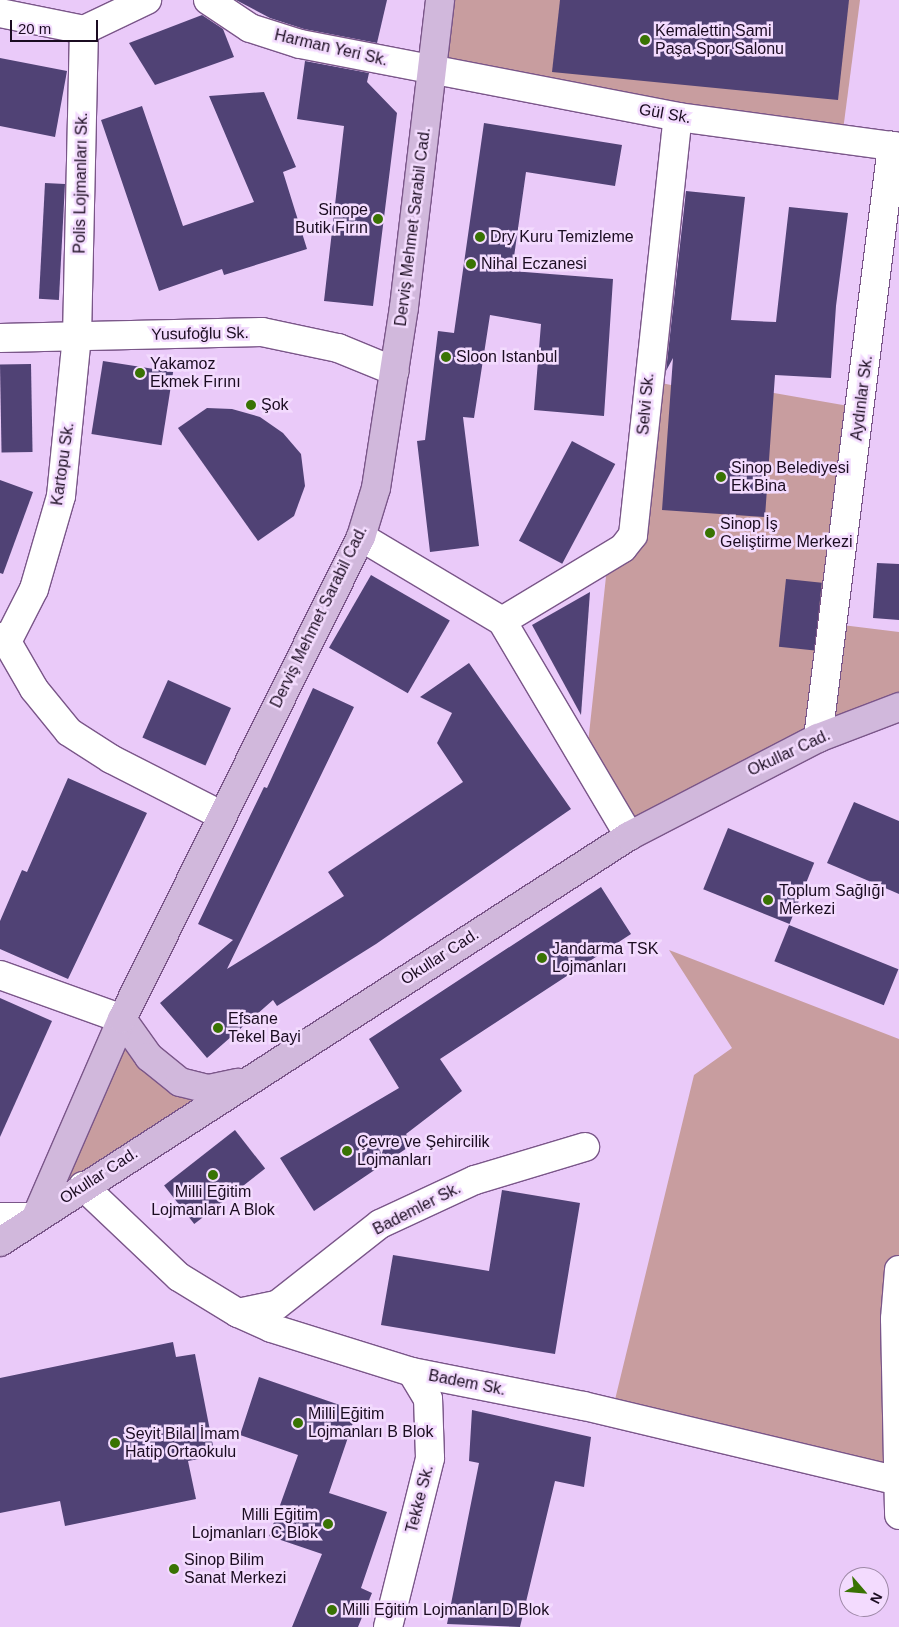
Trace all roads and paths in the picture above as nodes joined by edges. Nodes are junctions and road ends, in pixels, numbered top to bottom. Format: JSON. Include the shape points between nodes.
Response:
{"nodes":[{"id":1,"x":147,"y":0,"type":"edge"},
{"id":2,"x":208,"y":0,"type":"edge"},
{"id":3,"x":440,"y":0,"type":"edge"},
{"id":4,"x":0,"y":13,"type":"edge"},
{"id":5,"x":84,"y":30,"type":"junction"},
{"id":6,"x":432,"y":70,"type":"junction"},
{"id":7,"x":678,"y":118,"type":"junction"},
{"id":8,"x":895,"y":146,"type":"edge"},
{"id":9,"x":77,"y":337,"type":"junction"},
{"id":10,"x":0,"y":338,"type":"edge"},
{"id":11,"x":394,"y":371,"type":"junction"},
{"id":12,"x":361,"y":537,"type":"junction"},
{"id":13,"x":502,"y":621,"type":"junction"},
{"id":14,"x":4,"y":639,"type":"edge"},
{"id":15,"x":899,"y":707,"type":"edge"},
{"id":16,"x":818,"y":738,"type":"junction"},
{"id":17,"x":221,"y":815,"type":"junction"},
{"id":18,"x":629,"y":836,"type":"junction"},
{"id":19,"x":0,"y":975,"type":"edge"},
{"id":20,"x":122,"y":1019,"type":"junction"},
{"id":21,"x":247,"y":1081,"type":"junction"},
{"id":22,"x":585,"y":1147,"type":"dead end"},
{"id":23,"x":83,"y":1186,"type":"junction"},
{"id":24,"x":36,"y":1216,"type":"junction"},
{"id":25,"x":0,"y":1218,"type":"edge"},
{"id":26,"x":0,"y":1242,"type":"edge"},
{"id":27,"x":899,"y":1270,"type":"edge"},
{"id":28,"x":238,"y":1313,"type":"junction"},
{"id":29,"x":412,"y":1372,"type":"junction"},
{"id":30,"x":898,"y":1481,"type":"junction"},
{"id":31,"x":899,"y":1515,"type":"edge"},
{"id":32,"x":388,"y":1627,"type":"edge"}],
"edges":[{"from":1,"to":5,"type":"street"},
{"from":2,"to":6,"type":"street","name":"Harman Yeri Sk.","via":[[250,28],[300,44]]},
{"from":3,"to":6,"type":"main road","name":"Derviş Mehmet Sarabil Cad."},
{"from":4,"to":5,"type":"street"},
{"from":5,"to":9,"type":"street","name":"Polis Lojmanları Sk."},
{"from":6,"to":7,"type":"street","name":"Gül Sk."},
{"from":6,"to":11,"type":"main road","name":"Derviş Mehmet Sarabil Cad."},
{"from":7,"to":8,"type":"street","name":"Gül Sk."},
{"from":7,"to":13,"type":"street","name":"Selvi Sk.","via":[[632,535],[624,548]]},
{"from":8,"to":16,"type":"street","name":"Aydınlar Sk."},
{"from":9,"to":10,"type":"street","name":"Yusufoğlu Sk."},
{"from":9,"to":11,"type":"street","name":"Yusufoğlu Sk.","via":[[262,332],[338,348]]},
{"from":9,"to":14,"type":"street","name":"Kartopu Sk.","via":[[61,496],[34,589]]},
{"from":11,"to":12,"type":"main road","name":"Derviş Mehmet Sarabil Cad.","via":[[376,488]]},
{"from":12,"to":13,"type":"street"},
{"from":12,"to":17,"type":"main road","name":"Derviş Mehmet Sarabil Cad."},
{"from":13,"to":18,"type":"street"},
{"from":14,"to":17,"type":"street","via":[[34,689],[69,732],[111,759]]},
{"from":15,"to":16,"type":"main road","name":"Okullar Cad."},
{"from":16,"to":18,"type":"main road","name":"Okullar Cad."},
{"from":17,"to":20,"type":"main road","name":"Derviş Mehmet Sarabil Cad."},
{"from":18,"to":21,"type":"main road","name":"Okullar Cad."},
{"from":19,"to":20,"type":"street"},
{"from":20,"to":21,"type":"main road","via":[[149,1057],[180,1082],[208,1090]]},
{"from":20,"to":24,"type":"main road","name":"Derviş Mehmet Sarabil Cad."},
{"from":21,"to":23,"type":"main road","name":"Okullar Cad."},
{"from":22,"to":28,"type":"street","name":"Bademler Sk.","via":[[474,1180],[380,1224],[277,1305]]},
{"from":23,"to":24,"type":"main road","name":"Okullar Cad."},
{"from":23,"to":28,"type":"street","name":"Badem Sk.","via":[[179,1277]]},
{"from":24,"to":25,"type":"street"},
{"from":24,"to":26,"type":"main road","name":"Okullar Cad."},
{"from":27,"to":30,"type":"street","via":[[895,1319]]},
{"from":28,"to":29,"type":"street","name":"Badem Sk.","via":[[271,1328]]},
{"from":29,"to":30,"type":"street","name":"Badem Sk.","via":[[584,1406]]},
{"from":29,"to":32,"type":"street","name":"Tekke Sk.","via":[[428,1399],[430,1458]]},
{"from":30,"to":31,"type":"street"}]}
